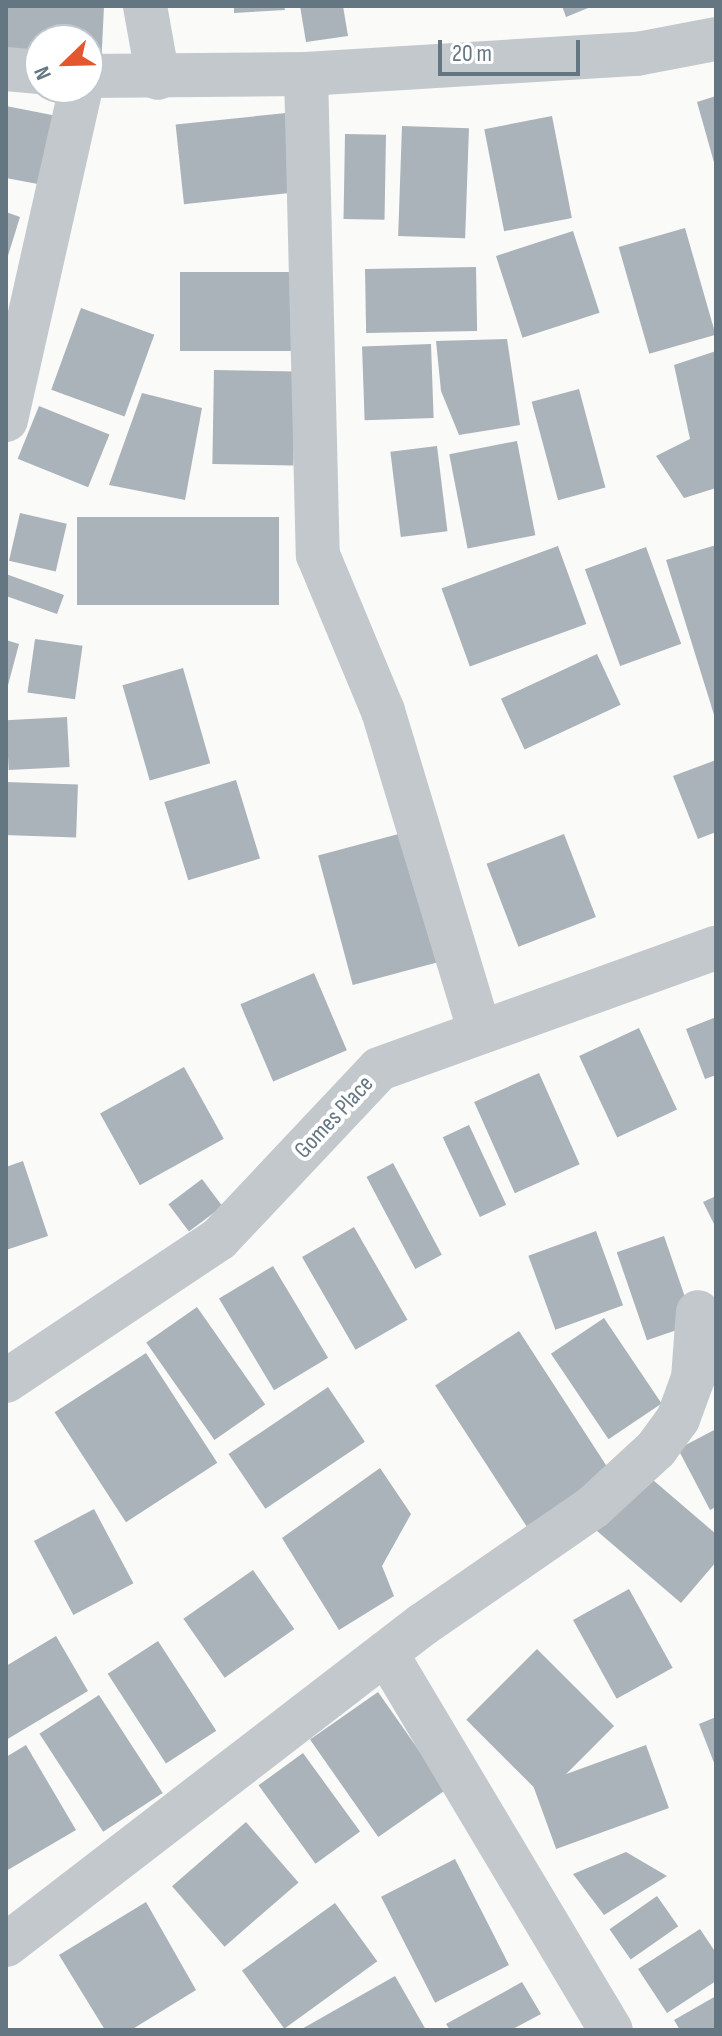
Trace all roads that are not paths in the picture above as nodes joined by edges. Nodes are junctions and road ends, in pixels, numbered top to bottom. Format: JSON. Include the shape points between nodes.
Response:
{"nodes":[{"id":1,"x":145,"y":6,"type":"edge"},
{"id":2,"x":716,"y":39,"type":"edge"},
{"id":3,"x":306,"y":74,"type":"junction"},
{"id":4,"x":104,"y":76,"type":"edge"},
{"id":5,"x":158,"y":78,"type":"junction"},
{"id":6,"x":77,"y":104,"type":"edge"},
{"id":7,"x":6,"y":420,"type":"edge"},
{"id":8,"x":716,"y":948,"type":"edge"},
{"id":9,"x":479,"y":1029,"type":"junction"},
{"id":10,"x":698,"y":1312,"type":"dead end"},
{"id":11,"x":6,"y":1381,"type":"edge"},
{"id":12,"x":386,"y":1653,"type":"junction"},
{"id":13,"x":6,"y":1945,"type":"edge"},
{"id":14,"x":611,"y":2030,"type":"edge"}],
"edges":[{"from":1,"to":5,"type":"street"},
{"from":2,"to":3,"type":"street","via":[[637,54]]},
{"from":3,"to":5,"type":"street"},
{"from":3,"to":9,"type":"street","via":[[318,555],[383,711]]},
{"from":4,"to":5,"type":"street"},
{"from":6,"to":7,"type":"street"},
{"from":8,"to":9,"type":"street","name":"Gomes Place"},
{"from":9,"to":11,"type":"street","name":"Gomes Place","via":[[379,1069],[219,1239]]},
{"from":10,"to":12,"type":"street","via":[[693,1378],[678,1419],[656,1449],[593,1507]]},
{"from":12,"to":13,"type":"street"},
{"from":12,"to":14,"type":"street"}]}
